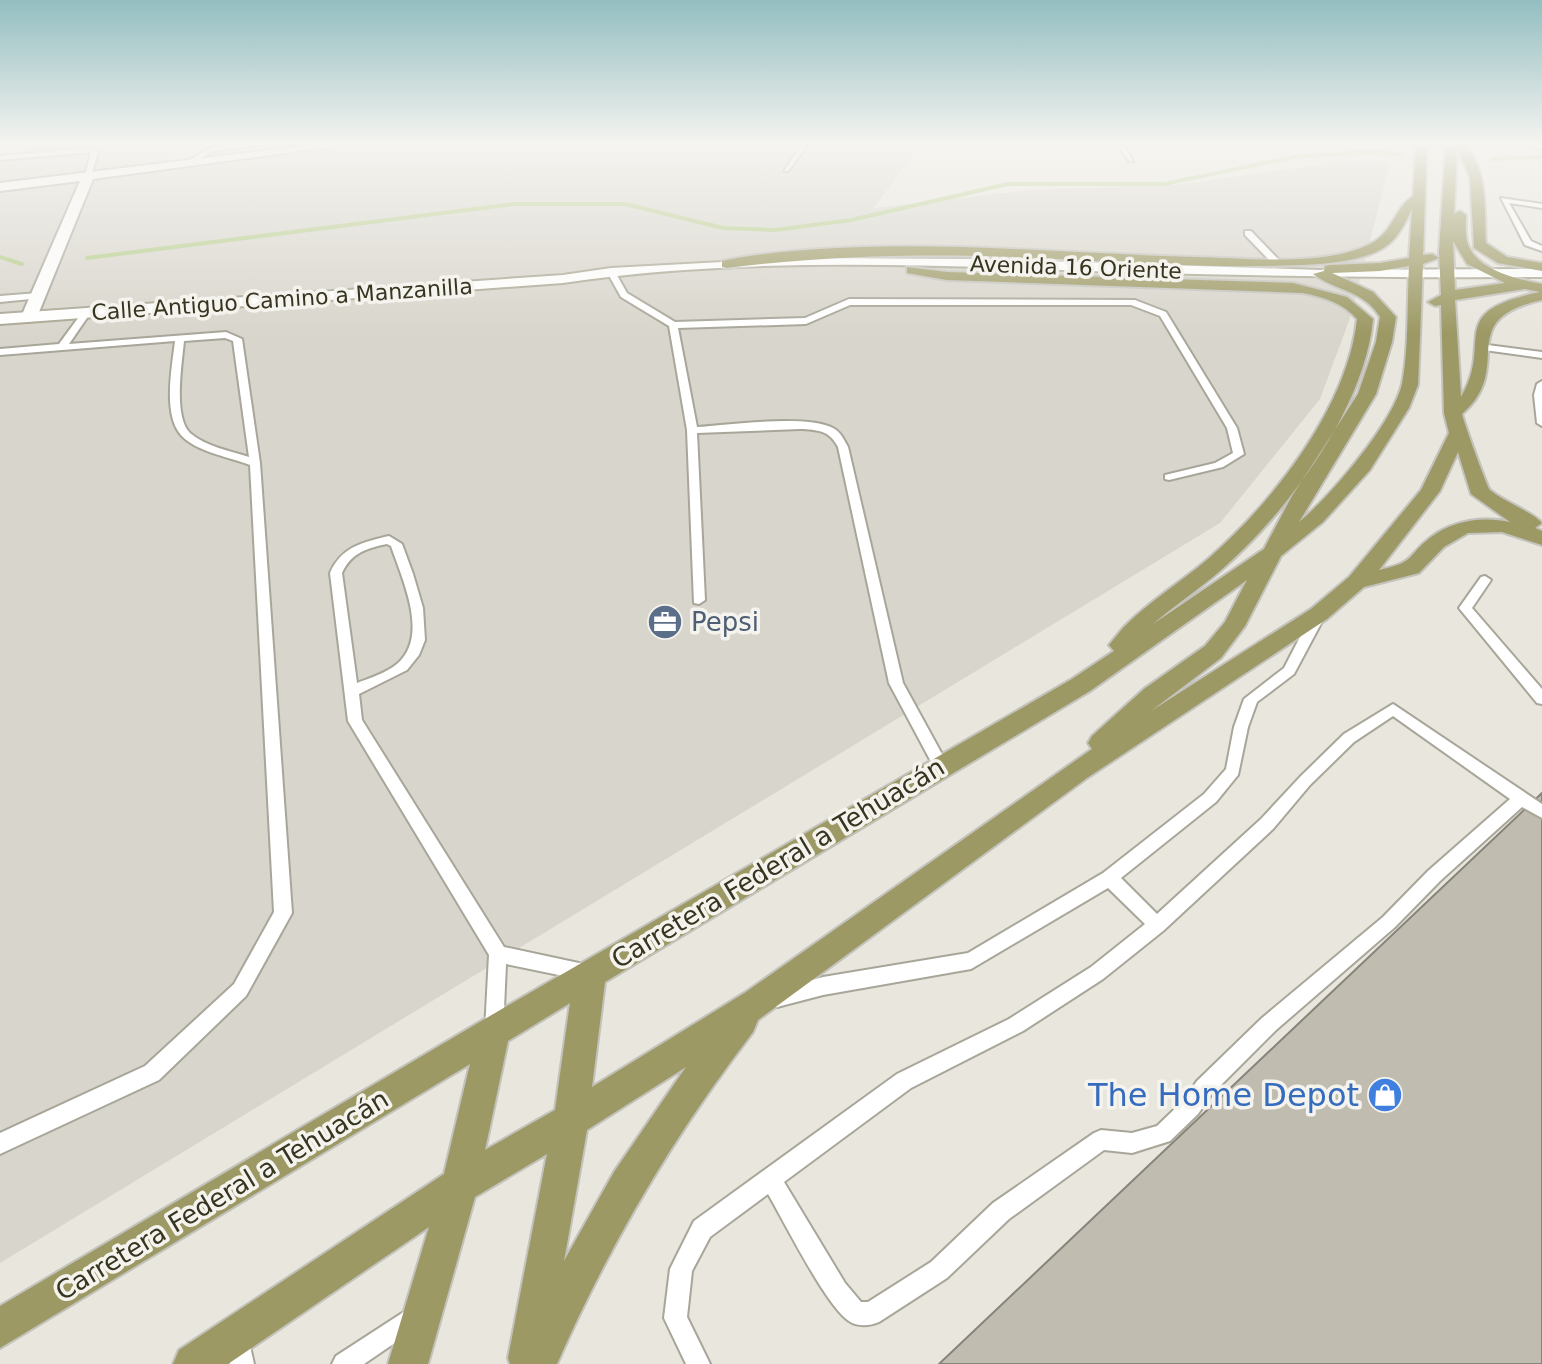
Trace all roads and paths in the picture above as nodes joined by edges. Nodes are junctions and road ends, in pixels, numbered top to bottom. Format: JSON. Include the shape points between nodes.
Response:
{"nodes":[{"id":1,"x":75,"y":207,"type":"edge"},
{"id":2,"x":1406,"y":207,"type":"edge"},
{"id":3,"x":1420,"y":207,"type":"edge"},
{"id":4,"x":1449,"y":207,"type":"edge"},
{"id":5,"x":1461,"y":207,"type":"edge"},
{"id":6,"x":1478,"y":207,"type":"edge"},
{"id":7,"x":1508,"y":207,"type":"edge"},
{"id":8,"x":1248,"y":233,"type":"dead end"},
{"id":9,"x":1542,"y":249,"type":"edge"},
{"id":10,"x":1446,"y":252,"type":"junction"},
{"id":11,"x":1276,"y":262,"type":"junction"},
{"id":12,"x":944,"y":263,"type":"junction"},
{"id":13,"x":727,"y":264,"type":"junction"},
{"id":14,"x":893,"y":270,"type":"junction"},
{"id":15,"x":912,"y":270,"type":"junction"},
{"id":16,"x":1542,"y":270,"type":"edge"},
{"id":17,"x":1417,"y":272,"type":"junction"},
{"id":18,"x":1491,"y":272,"type":"junction"},
{"id":19,"x":1320,"y":274,"type":"junction"},
{"id":20,"x":613,"y":276,"type":"junction"},
{"id":21,"x":1507,"y":279,"type":"junction"},
{"id":22,"x":1345,"y":282,"type":"junction"},
{"id":23,"x":1448,"y":284,"type":"junction"},
{"id":24,"x":1540,"y":287,"type":"edge"},
{"id":25,"x":38,"y":296,"type":"junction"},
{"id":26,"x":0,"y":299,"type":"edge"},
{"id":27,"x":87,"y":312,"type":"junction"},
{"id":28,"x":1415,"y":315,"type":"junction"},
{"id":29,"x":29,"y":317,"type":"junction"},
{"id":30,"x":0,"y":319,"type":"edge"},
{"id":31,"x":673,"y":325,"type":"junction"},
{"id":32,"x":180,"y":338,"type":"junction"},
{"id":33,"x":62,"y":347,"type":"junction"},
{"id":34,"x":1480,"y":347,"type":"junction"},
{"id":35,"x":0,"y":352,"type":"edge"},
{"id":36,"x":1542,"y":355,"type":"edge"},
{"id":37,"x":1541,"y":392,"type":"edge"},
{"id":38,"x":1456,"y":423,"type":"junction"},
{"id":39,"x":1542,"y":423,"type":"edge"},
{"id":40,"x":692,"y":430,"type":"junction"},
{"id":41,"x":255,"y":463,"type":"junction"},
{"id":42,"x":1169,"y":477,"type":"dead end"},
{"id":43,"x":1542,"y":527,"type":"edge"},
{"id":44,"x":1542,"y":539,"type":"edge"},
{"id":45,"x":1272,"y":553,"type":"junction"},
{"id":46,"x":1485,"y":580,"type":"dead end"},
{"id":47,"x":1357,"y":582,"type":"junction"},
{"id":48,"x":699,"y":600,"type":"dead end"},
{"id":49,"x":1319,"y":614,"type":"junction"},
{"id":50,"x":1115,"y":661,"type":"junction"},
{"id":51,"x":351,"y":692,"type":"junction"},
{"id":52,"x":1542,"y":699,"type":"edge"},
{"id":53,"x":941,"y":767,"type":"junction"},
{"id":54,"x":1078,"y":771,"type":"junction"},
{"id":55,"x":1521,"y":798,"type":"junction"},
{"id":56,"x":1542,"y":812,"type":"edge"},
{"id":57,"x":1109,"y":878,"type":"junction"},
{"id":58,"x":1157,"y":925,"type":"junction"},
{"id":59,"x":498,"y":954,"type":"junction"},
{"id":60,"x":590,"y":974,"type":"junction"},
{"id":61,"x":757,"y":1003,"type":"junction"},
{"id":62,"x":494,"y":1031,"type":"junction"},
{"id":63,"x":571,"y":1120,"type":"junction"},
{"id":64,"x":0,"y":1144,"type":"edge"},
{"id":65,"x":772,"y":1181,"type":"junction"},
{"id":66,"x":460,"y":1185,"type":"junction"},
{"id":67,"x":424,"y":1310,"type":"junction"},
{"id":68,"x":0,"y":1328,"type":"edge"},
{"id":69,"x":240,"y":1349,"type":"edge"},
{"id":70,"x":193,"y":1364,"type":"edge"},
{"id":71,"x":344,"y":1364,"type":"edge"},
{"id":72,"x":408,"y":1364,"type":"edge"},
{"id":73,"x":527,"y":1364,"type":"edge"},
{"id":74,"x":536,"y":1364,"type":"edge"},
{"id":75,"x":698,"y":1364,"type":"edge"}],
"edges":[{"from":1,"to":25,"type":"main road"},
{"from":2,"to":11,"type":"main road","via":[[1395,231],[1381,244],[1332,258]]},
{"from":3,"to":17,"type":"main road","name":"Carretera Federal a Tehuacán"},
{"from":4,"to":10,"type":"main road"},
{"from":5,"to":18,"type":"main road","via":[[1462,246]]},
{"from":6,"to":16,"type":"main road","via":[[1481,248]]},
{"from":7,"to":9,"type":"lane","via":[[1528,243]]},
{"from":8,"to":11,"type":"lane"},
{"from":10,"to":17,"type":"main road"},
{"from":10,"to":23,"type":"main road"},
{"from":11,"to":13,"type":"main road","via":[[913,251],[801,254]]},
{"from":12,"to":13,"type":"main road","name":"Avenida 16 Oriente"},
{"from":12,"to":14,"type":"main road"},
{"from":12,"to":17,"type":"main road","via":[[1010,256]]},
{"from":12,"to":19,"type":"main road","name":"Avenida 16 Oriente"},
{"from":13,"to":20,"type":"main road","name":"Avenida 16 Oriente"},
{"from":14,"to":15,"type":"main road","name":"Avenida 16 Oriente"},
{"from":14,"to":20,"type":"main road","name":"Avenida 16 Oriente"},
{"from":15,"to":22,"type":"main road","name":"Avenida 16 Oriente"},
{"from":15,"to":50,"type":"main road","via":[[947,276],[1293,287],[1336,298],[1365,319],[1355,374],[1314,446],[1249,531],[1130,632]]},
{"from":16,"to":18,"type":"main road","name":"Avenida 16 Oriente"},
{"from":17,"to":19,"type":"main road","name":"Avenida 16 Oriente"},
{"from":17,"to":22,"type":"main road","name":"Avenida 16 Oriente"},
{"from":17,"to":23,"type":"main road","name":"Avenida 16 Oriente"},
{"from":17,"to":28,"type":"main road","name":"Carretera Federal a Tehuacán"},
{"from":18,"to":21,"type":"main road"},
{"from":18,"to":23,"type":"main road","name":"Avenida 16 Oriente"},
{"from":19,"to":22,"type":"main road"},
{"from":20,"to":27,"type":"main road","name":"Calle Antiguo Camino a Manzanilla"},
{"from":20,"to":31,"type":"lane","via":[[624,295]]},
{"from":21,"to":23,"type":"main road","name":"Avenida 16 Oriente"},
{"from":21,"to":24,"type":"main road","name":"Avenida 16 Oriente"},
{"from":22,"to":45,"type":"main road","via":[[1386,311],[1387,332],[1358,411]]},
{"from":23,"to":24,"type":"main road"},
{"from":23,"to":28,"type":"main road"},
{"from":23,"to":38,"type":"main road"},
{"from":24,"to":34,"type":"main road","via":[[1496,310],[1486,321]]},
{"from":25,"to":26,"type":"lane"},
{"from":25,"to":29,"type":"main road"},
{"from":27,"to":29,"type":"main road","name":"Calle Antiguo Camino a Manzanilla"},
{"from":27,"to":33,"type":"lane"},
{"from":28,"to":45,"type":"main road","name":"Carretera Federal a Tehuacán","via":[[1410,385],[1400,408],[1363,466],[1316,518]]},
{"from":29,"to":30,"type":"main road","name":"Calle Antiguo Camino a Manzanilla"},
{"from":31,"to":40,"type":"lane"},
{"from":31,"to":42,"type":"lane","via":[[806,321],[849,302],[1132,302],[1163,314],[1232,428],[1239,454],[1219,465]]},
{"from":32,"to":33,"type":"lane"},
{"from":32,"to":41,"type":"lane","via":[[179,428]]},
{"from":32,"to":41,"type":"lane","via":[[237,339]]},
{"from":33,"to":35,"type":"lane"},
{"from":34,"to":36,"type":"lane"},
{"from":34,"to":38,"type":"main road","via":[[1477,387]]},
{"from":37,"to":39,"type":"lane"},
{"from":38,"to":43,"type":"main road","via":[[1478,490],[1520,519]]},
{"from":38,"to":47,"type":"main road","via":[[1430,491]]},
{"from":40,"to":48,"type":"lane"},
{"from":40,"to":53,"type":"lane","via":[[806,426],[835,434],[843,447],[896,683]]},
{"from":41,"to":64,"type":"lane","via":[[283,913],[240,990],[152,1073]]},
{"from":44,"to":47,"type":"main road","via":[[1500,525],[1476,524],[1453,531],[1416,566]]},
{"from":45,"to":50,"type":"main road","name":"Carretera Federal a Tehuacán"},
{"from":45,"to":54,"type":"main road","via":[[1225,639],[1127,717]]},
{"from":46,"to":52,"type":"lane","via":[[1465,608]]},
{"from":47,"to":49,"type":"main road"},
{"from":49,"to":54,"type":"main road"},
{"from":49,"to":57,"type":"lane","via":[[1289,671],[1251,699],[1233,771],[1210,798]]},
{"from":50,"to":53,"type":"main road","name":"Carretera Federal a Tehuacán"},
{"from":51,"to":51,"type":"lane","via":[[403,666],[417,647],[420,627],[396,544],[389,540],[349,551],[336,573]]},
{"from":51,"to":59,"type":"lane","via":[[355,721]]},
{"from":53,"to":60,"type":"main road","name":"Carretera Federal a Tehuacán"},
{"from":54,"to":61,"type":"main road"},
{"from":55,"to":56,"type":"lane"},
{"from":55,"to":58,"type":"lane","via":[[1393,709],[1349,738],[1267,824]]},
{"from":55,"to":65,"type":"lane","via":[[1389,922],[1269,1024],[1163,1134],[1132,1143],[1101,1140],[1001,1211],[939,1270],[871,1314],[856,1313],[837,1291]]},
{"from":57,"to":58,"type":"lane"},
{"from":57,"to":61,"type":"lane","via":[[971,961]]},
{"from":58,"to":65,"type":"lane","via":[[1097,973],[1016,1025],[904,1081]]},
{"from":59,"to":60,"type":"lane"},
{"from":59,"to":62,"type":"lane"},
{"from":60,"to":62,"type":"main road","name":"Carretera Federal a Tehuacán"},
{"from":60,"to":63,"type":"main road"},
{"from":61,"to":63,"type":"main road"},
{"from":61,"to":74,"type":"main road","via":[[673,1110],[632,1175]]},
{"from":62,"to":66,"type":"main road"},
{"from":62,"to":68,"type":"main road","name":"Carretera Federal a Tehuacán"},
{"from":63,"to":66,"type":"main road"},
{"from":63,"to":73,"type":"main road"},
{"from":65,"to":75,"type":"lane","via":[[702,1229],[681,1269],[675,1318]]},
{"from":66,"to":67,"type":"main road"},
{"from":66,"to":69,"type":"main road"},
{"from":67,"to":71,"type":"lane"},
{"from":67,"to":72,"type":"main road"},
{"from":69,"to":70,"type":"main road"}]}
